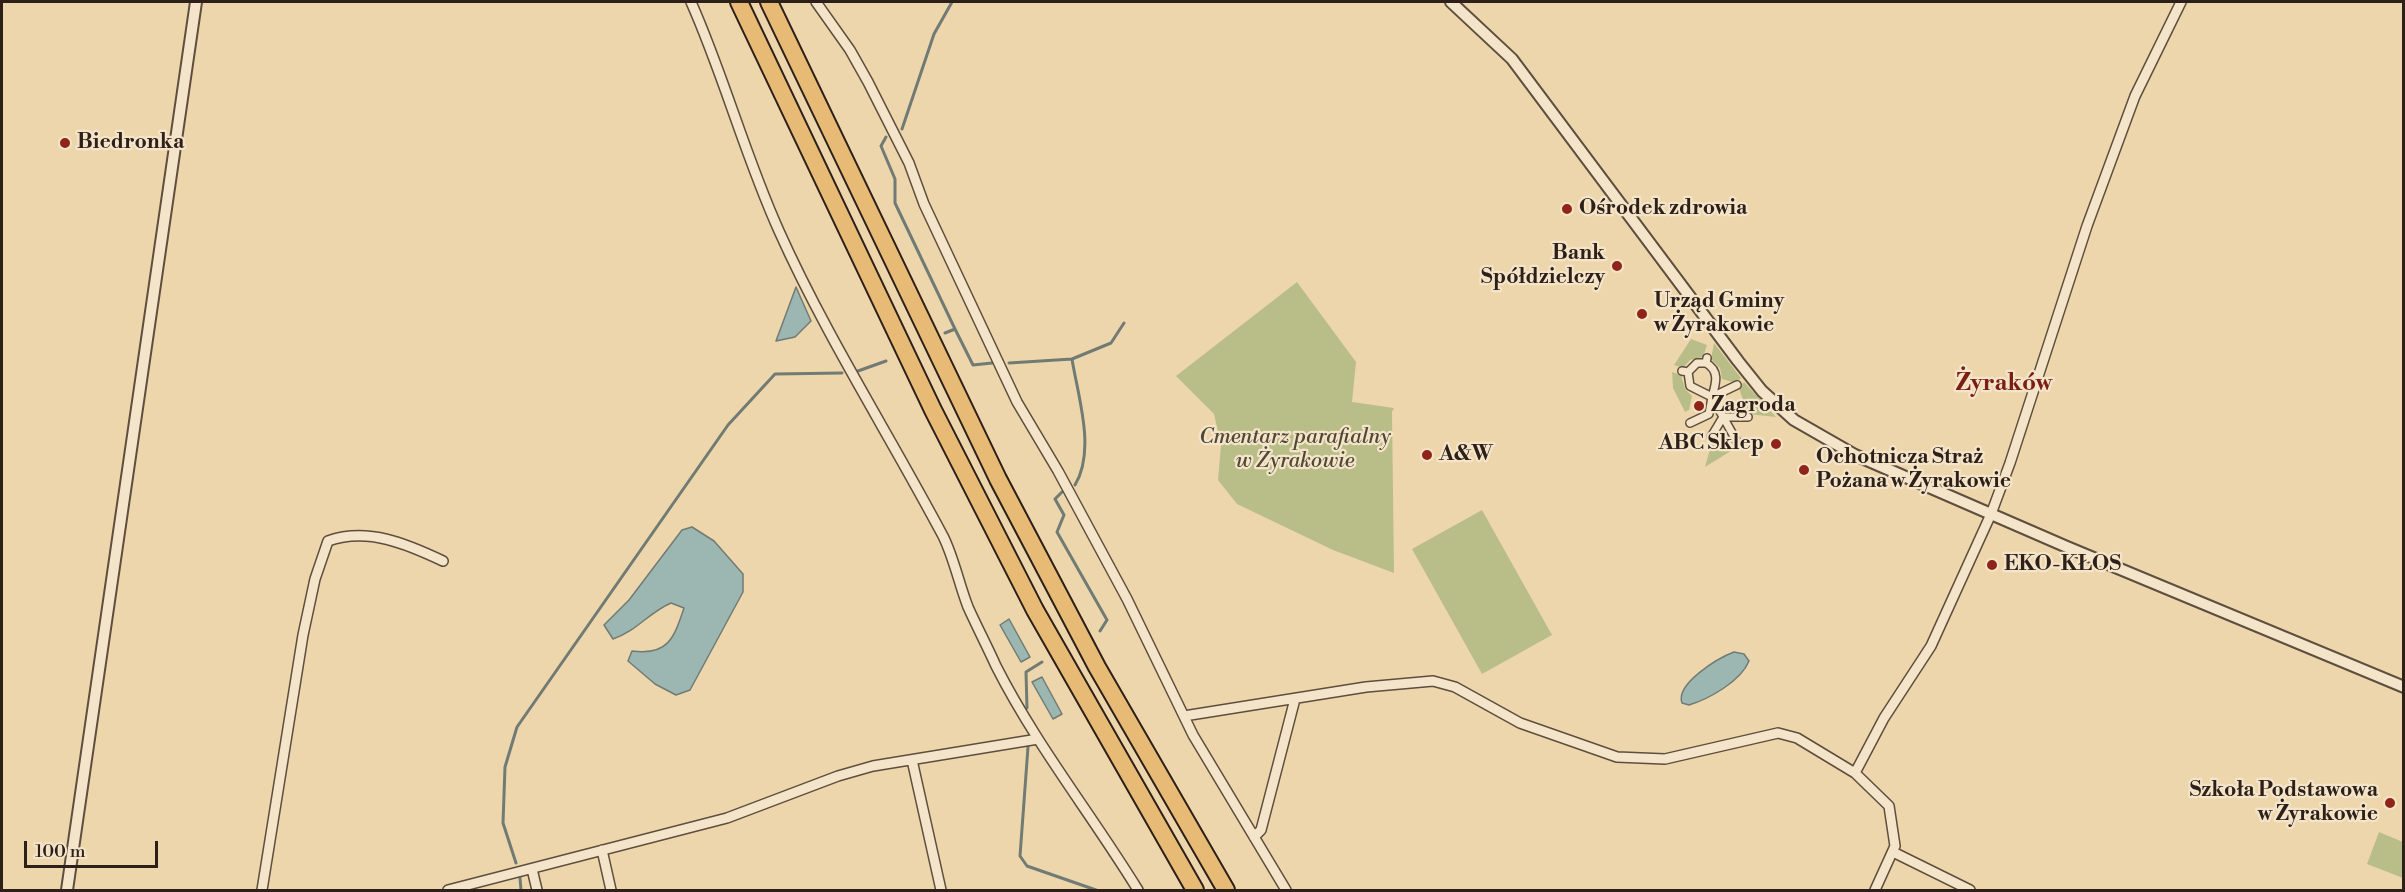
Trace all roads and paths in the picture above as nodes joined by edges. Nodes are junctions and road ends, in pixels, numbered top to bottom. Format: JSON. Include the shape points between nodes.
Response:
{"nodes":[{"id":1,"x":196,"y":2,"type":"edge"},
{"id":2,"x":691,"y":2,"type":"edge"},
{"id":3,"x":737,"y":2,"type":"edge"},
{"id":4,"x":769,"y":2,"type":"edge"},
{"id":5,"x":816,"y":2,"type":"edge"},
{"id":6,"x":1451,"y":2,"type":"edge"},
{"id":7,"x":2181,"y":2,"type":"edge"},
{"id":8,"x":1737,"y":385,"type":"dead end"},
{"id":9,"x":1712,"y":397,"type":"junction"},
{"id":10,"x":1723,"y":417,"type":"junction"},
{"id":11,"x":1748,"y":417,"type":"dead end"},
{"id":12,"x":1690,"y":423,"type":"dead end"},
{"id":13,"x":1711,"y":437,"type":"dead end"},
{"id":14,"x":1736,"y":440,"type":"dead end"},
{"id":15,"x":1991,"y":514,"type":"junction"},
{"id":16,"x":443,"y":561,"type":"dead end"},
{"id":17,"x":2403,"y":687,"type":"edge"},
{"id":18,"x":1294,"y":699,"type":"junction"},
{"id":19,"x":1184,"y":716,"type":"junction"},
{"id":20,"x":1038,"y":739,"type":"junction"},
{"id":21,"x":912,"y":760,"type":"junction"},
{"id":22,"x":1855,"y":773,"type":"junction"},
{"id":23,"x":1254,"y":837,"type":"junction"},
{"id":24,"x":602,"y":850,"type":"junction"},
{"id":25,"x":1893,"y":852,"type":"junction"},
{"id":26,"x":532,"y":869,"type":"junction"},
{"id":27,"x":67,"y":891,"type":"edge"},
{"id":28,"x":262,"y":891,"type":"edge"},
{"id":29,"x":448,"y":891,"type":"edge"},
{"id":30,"x":537,"y":891,"type":"edge"},
{"id":31,"x":611,"y":891,"type":"edge"},
{"id":32,"x":941,"y":891,"type":"edge"},
{"id":33,"x":1138,"y":891,"type":"edge"},
{"id":34,"x":1195,"y":891,"type":"edge"},
{"id":35,"x":1226,"y":891,"type":"edge"},
{"id":36,"x":1286,"y":891,"type":"edge"},
{"id":37,"x":1875,"y":891,"type":"edge"},
{"id":38,"x":1970,"y":891,"type":"edge"}],
"edges":[{"from":1,"to":27,"type":"street"},
{"from":2,"to":20,"type":"street","via":[[779,231],[835,343],[944,539],[968,606]]},
{"from":3,"to":34,"type":"highway","via":[[933,410],[1035,610]]},
{"from":4,"to":35,"type":"highway","via":[[988,459],[1060,599]]},
{"from":5,"to":19,"type":"street","via":[[868,82],[1017,402],[1127,599]]},
{"from":6,"to":15,"type":"street","via":[[1512,59],[1762,391],[1786,413],[1855,455]]},
{"from":7,"to":15,"type":"street","via":[[2131,107]]},
{"from":8,"to":9,"type":"street"},
{"from":9,"to":9,"type":"street","via":[[1716,375],[1713,368],[1706,360],[1696,363],[1685,371],[1690,386]]},
{"from":9,"to":10,"type":"street"},
{"from":9,"to":12,"type":"street","via":[[1709,414]]},
{"from":10,"to":11,"type":"street"},
{"from":10,"to":13,"type":"street"},
{"from":10,"to":14,"type":"street"},
{"from":15,"to":17,"type":"street"},
{"from":15,"to":22,"type":"street","via":[[1931,646],[1888,711]]},
{"from":16,"to":28,"type":"street","via":[[374,536],[347,534],[328,541],[303,635]]},
{"from":18,"to":19,"type":"street"},
{"from":18,"to":22,"type":"street","via":[[1433,681],[1455,687],[1520,723],[1617,758],[1665,759],[1778,733],[1797,738]]},
{"from":18,"to":23,"type":"street","via":[[1261,830]]},
{"from":19,"to":23,"type":"street"},
{"from":20,"to":21,"type":"street"},
{"from":20,"to":33,"type":"street","via":[[1097,823]]},
{"from":21,"to":24,"type":"street","via":[[838,776],[727,818]]},
{"from":21,"to":32,"type":"street"},
{"from":22,"to":25,"type":"street","via":[[1889,806]]},
{"from":23,"to":36,"type":"street"},
{"from":24,"to":26,"type":"street"},
{"from":24,"to":31,"type":"street"},
{"from":25,"to":37,"type":"street"},
{"from":25,"to":38,"type":"street"},
{"from":26,"to":29,"type":"street"},
{"from":26,"to":30,"type":"street"}]}
